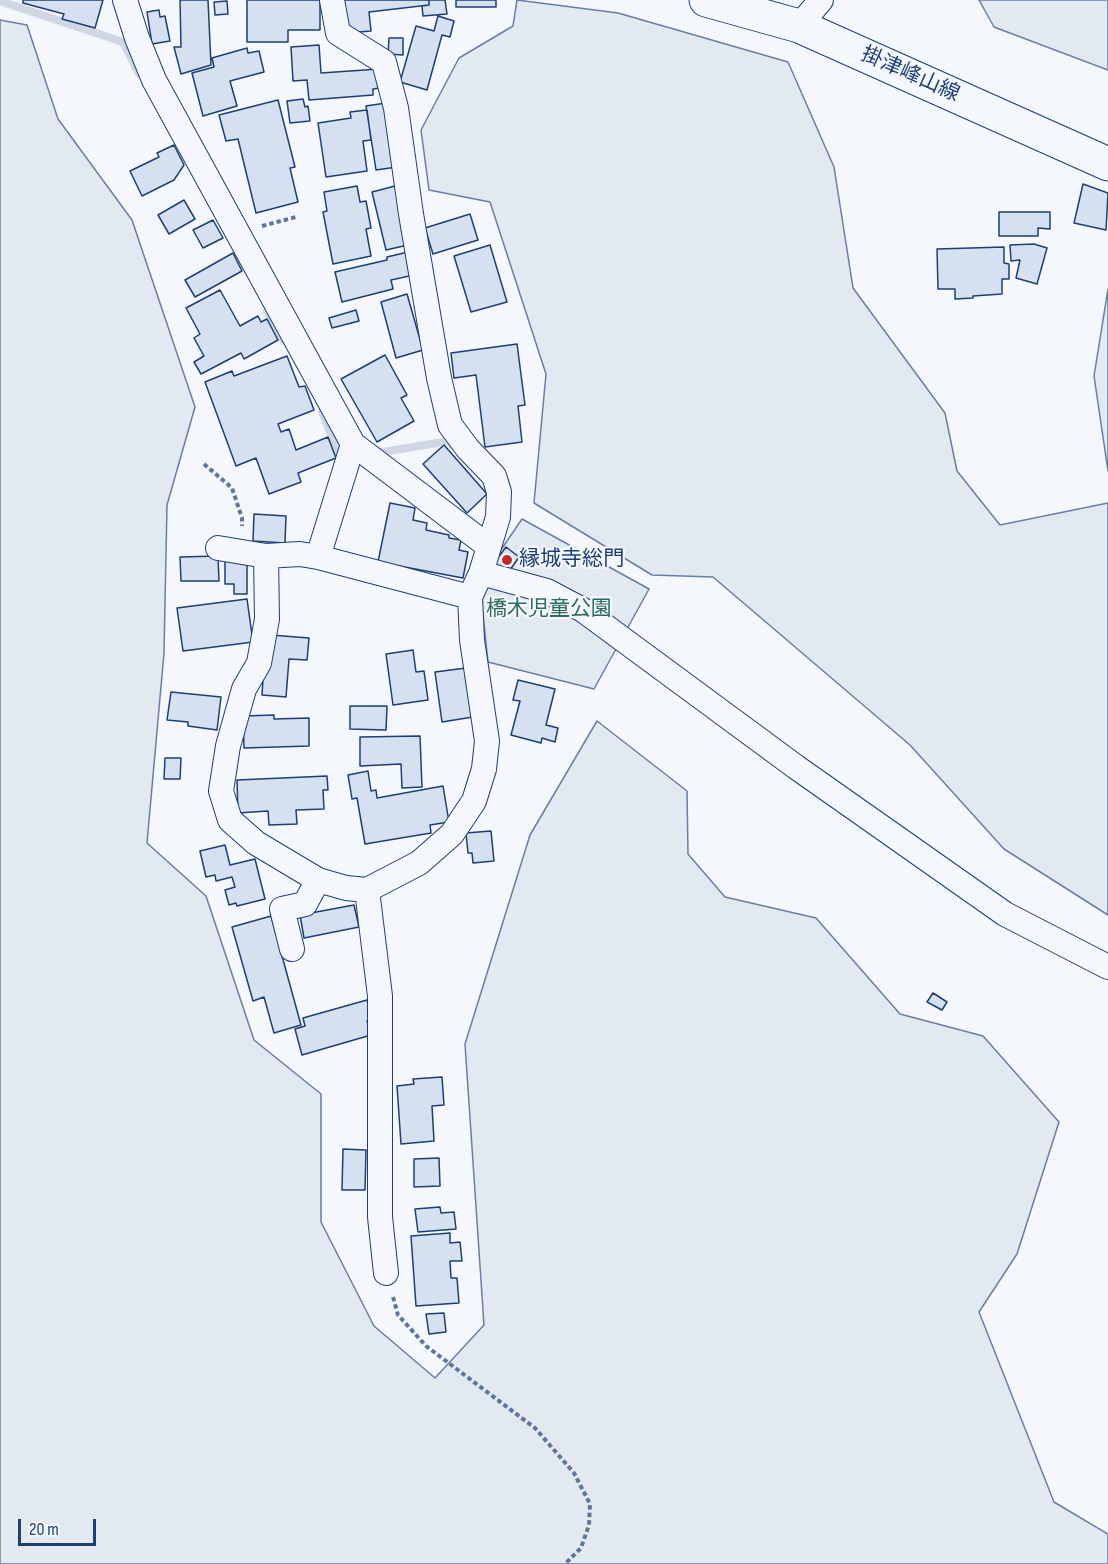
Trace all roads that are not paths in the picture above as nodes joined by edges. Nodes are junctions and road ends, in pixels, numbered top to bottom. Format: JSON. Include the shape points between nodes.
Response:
{"nodes":[{"id":1,"x":125,"y":0,"type":"edge"},
{"id":2,"x":332,"y":0,"type":"edge"},
{"id":3,"x":706,"y":0,"type":"edge"},
{"id":4,"x":821,"y":0,"type":"edge"},
{"id":5,"x":800,"y":26,"type":"junction"},
{"id":6,"x":1108,"y":164,"type":"edge"},
{"id":7,"x":353,"y":444,"type":"junction"},
{"id":8,"x":488,"y":546,"type":"junction"},
{"id":9,"x":218,"y":548,"type":"dead end"},
{"id":10,"x":255,"y":554,"type":"junction"},
{"id":11,"x":318,"y":557,"type":"junction"},
{"id":12,"x":481,"y":573,"type":"junction"},
{"id":13,"x":470,"y":597,"type":"junction"},
{"id":14,"x":318,"y":880,"type":"junction"},
{"id":15,"x":367,"y":890,"type":"junction"},
{"id":16,"x":292,"y":949,"type":"dead end"},
{"id":17,"x":1108,"y":967,"type":"edge"},
{"id":18,"x":386,"y":1273,"type":"road end"}],
"edges":[{"from":1,"to":7,"type":"street","via":[[154,80]]},
{"from":2,"to":8,"type":"street","via":[[338,33],[384,62],[396,108],[411,214],[450,425],[494,476],[499,492],[498,517]]},
{"from":3,"to":5,"type":"main road","name":"掛津峰山線"},
{"from":4,"to":5,"type":"street"},
{"from":5,"to":6,"type":"main road","name":"掛津峰山線"},
{"from":7,"to":8,"type":"street"},
{"from":7,"to":11,"type":"street"},
{"from":8,"to":12,"type":"street"},
{"from":9,"to":10,"type":"street"},
{"from":10,"to":11,"type":"street"},
{"from":10,"to":14,"type":"street","via":[[267,619],[259,663],[244,689],[228,746],[220,791],[230,820],[256,843]]},
{"from":11,"to":13,"type":"street"},
{"from":12,"to":13,"type":"street"},
{"from":12,"to":17,"type":"street","via":[[547,591],[583,610],[1005,914]]},
{"from":13,"to":15,"type":"street","via":[[472,640],[487,741],[474,801],[452,834],[419,863]]},
{"from":14,"to":15,"type":"street"},
{"from":14,"to":16,"type":"street","via":[[305,904],[282,909]]},
{"from":15,"to":18,"type":"street","via":[[380,996],[380,1217]]}]}
